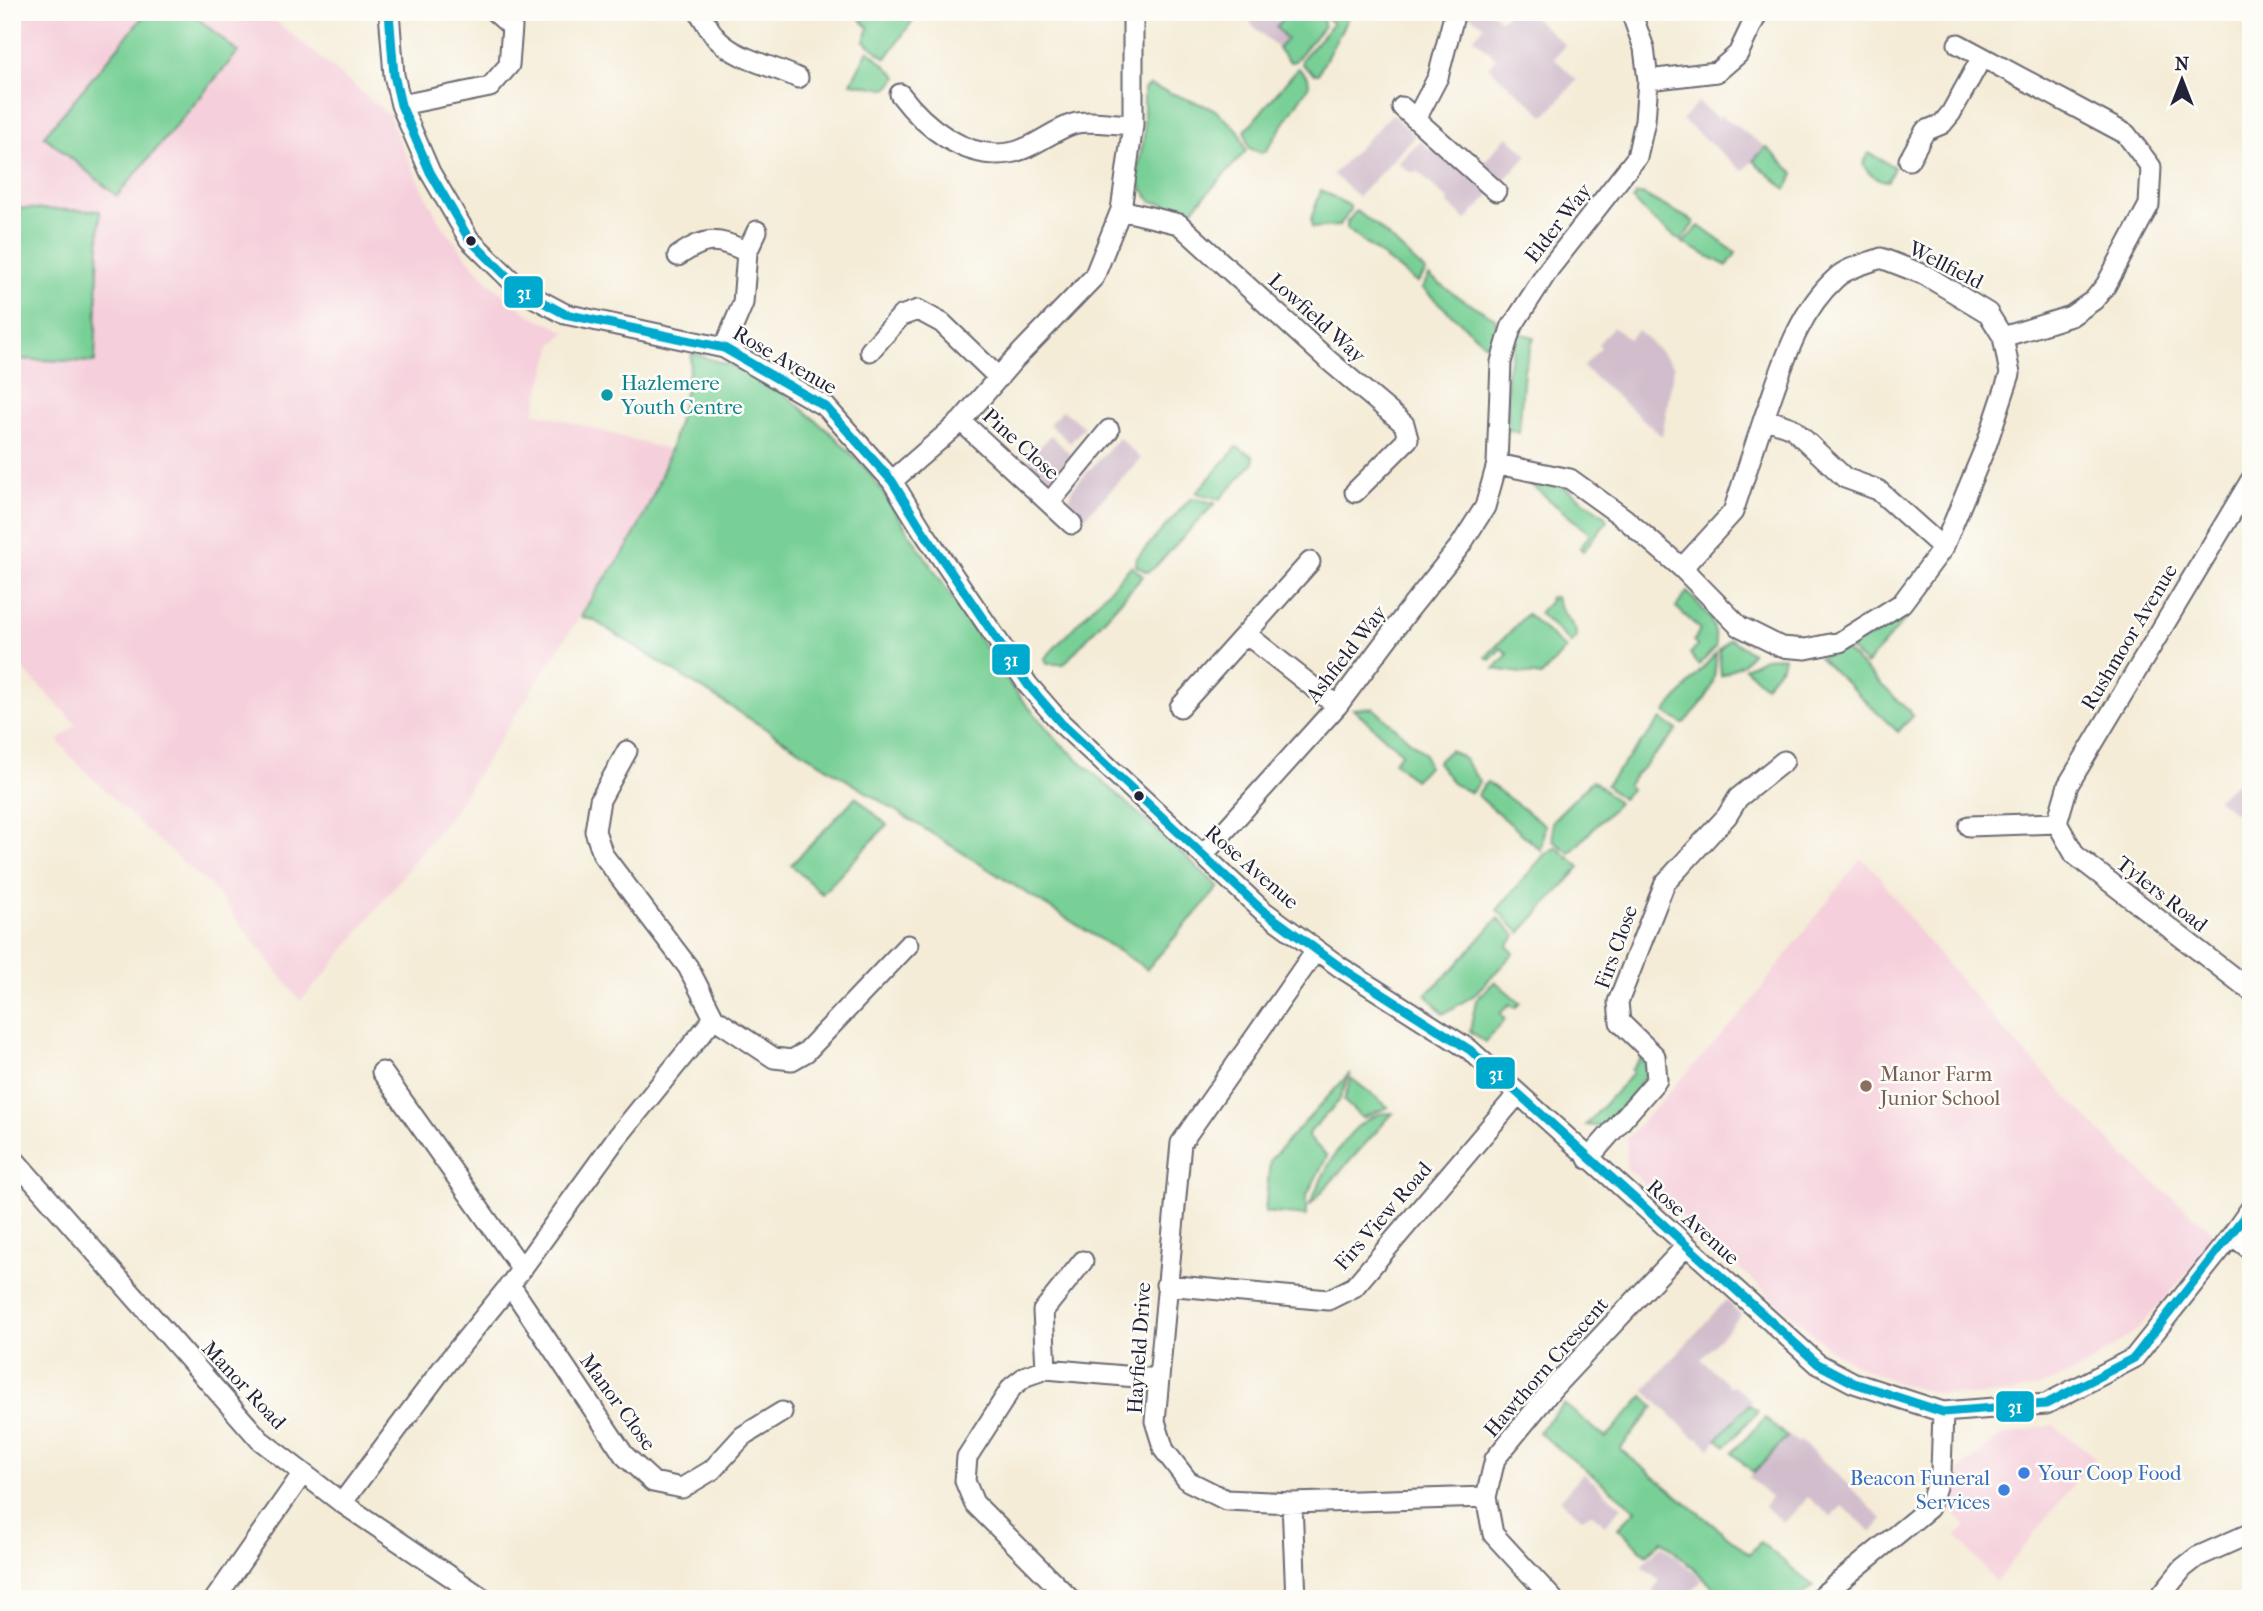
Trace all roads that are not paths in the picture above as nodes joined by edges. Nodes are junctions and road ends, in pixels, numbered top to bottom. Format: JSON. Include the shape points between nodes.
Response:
{"nodes":[{"id":1,"x":389,"y":12,"type":"edge"},
{"id":2,"x":495,"y":12,"type":"edge"},
{"id":3,"x":699,"y":12,"type":"edge"},
{"id":4,"x":1133,"y":12,"type":"edge"},
{"id":5,"x":1455,"y":12,"type":"edge"},
{"id":6,"x":1631,"y":12,"type":"edge"},
{"id":7,"x":1758,"y":12,"type":"edge"},
{"id":8,"x":1958,"y":44,"type":"dead end"},
{"id":9,"x":1982,"y":57,"type":"junction"},
{"id":10,"x":798,"y":78,"type":"dead end"},
{"id":11,"x":1648,"y":80,"type":"junction"},
{"id":12,"x":900,"y":94,"type":"dead end"},
{"id":13,"x":401,"y":105,"type":"junction"},
{"id":14,"x":1133,"y":125,"type":"junction"},
{"id":15,"x":1909,"y":160,"type":"dead end"},
{"id":16,"x":1496,"y":191,"type":"dead end"},
{"id":17,"x":1121,"y":210,"type":"junction"},
{"id":18,"x":757,"y":231,"type":"dead end"},
{"id":19,"x":747,"y":252,"type":"junction"},
{"id":20,"x":678,"y":256,"type":"dead end"},
{"id":21,"x":2003,"y":337,"type":"junction"},
{"id":22,"x":724,"y":348,"type":"junction"},
{"id":23,"x":870,"y":351,"type":"dead end"},
{"id":24,"x":999,"y":378,"type":"junction"},
{"id":25,"x":1764,"y":418,"type":"junction"},
{"id":26,"x":961,"y":421,"type":"junction"},
{"id":27,"x":1109,"y":430,"type":"dead end"},
{"id":28,"x":1497,"y":464,"type":"junction"},
{"id":29,"x":2251,"y":480,"type":"edge"},
{"id":30,"x":892,"y":481,"type":"junction"},
{"id":31,"x":1355,"y":492,"type":"dead end"},
{"id":32,"x":1050,"y":502,"type":"junction"},
{"id":33,"x":1072,"y":524,"type":"dead end"},
{"id":34,"x":1943,"y":548,"type":"junction"},
{"id":35,"x":1310,"y":562,"type":"dead end"},
{"id":36,"x":1682,"y":568,"type":"junction"},
{"id":37,"x":1246,"y":634,"type":"junction"},
{"id":38,"x":1337,"y":706,"type":"junction"},
{"id":39,"x":1180,"y":707,"type":"dead end"},
{"id":40,"x":627,"y":751,"type":"dead end"},
{"id":41,"x":1784,"y":761,"type":"dead end"},
{"id":42,"x":2057,"y":823,"type":"junction"},
{"id":43,"x":1969,"y":826,"type":"dead end"},
{"id":44,"x":1203,"y":855,"type":"junction"},
{"id":45,"x":908,"y":945,"type":"dead end"},
{"id":46,"x":1316,"y":950,"type":"junction"},
{"id":47,"x":2251,"y":991,"type":"edge"},
{"id":48,"x":714,"y":1018,"type":"junction"},
{"id":49,"x":382,"y":1072,"type":"dead end"},
{"id":50,"x":1518,"y":1094,"type":"junction"},
{"id":51,"x":12,"y":1157,"type":"edge"},
{"id":52,"x":1588,"y":1159,"type":"junction"},
{"id":53,"x":2251,"y":1208,"type":"edge"},
{"id":54,"x":2232,"y":1235,"type":"junction"},
{"id":55,"x":1686,"y":1246,"type":"junction"},
{"id":56,"x":2251,"y":1250,"type":"edge"},
{"id":57,"x":1083,"y":1261,"type":"dead end"},
{"id":58,"x":516,"y":1277,"type":"junction"},
{"id":59,"x":1166,"y":1285,"type":"junction"},
{"id":60,"x":1046,"y":1369,"type":"junction"},
{"id":61,"x":1158,"y":1379,"type":"junction"},
{"id":62,"x":782,"y":1412,"type":"dead end"},
{"id":63,"x":1943,"y":1412,"type":"junction"},
{"id":64,"x":303,"y":1473,"type":"junction"},
{"id":65,"x":1486,"y":1497,"type":"junction"},
{"id":66,"x":342,"y":1503,"type":"junction"},
{"id":67,"x":1292,"y":1503,"type":"junction"},
{"id":68,"x":2251,"y":1533,"type":"edge"},
{"id":69,"x":215,"y":1599,"type":"edge"},
{"id":70,"x":484,"y":1599,"type":"edge"},
{"id":71,"x":1070,"y":1599,"type":"edge"},
{"id":72,"x":1296,"y":1599,"type":"edge"},
{"id":73,"x":1553,"y":1599,"type":"edge"},
{"id":74,"x":1818,"y":1599,"type":"edge"},
{"id":75,"x":2158,"y":1599,"type":"edge"}],
"edges":[{"from":1,"to":13,"type":"street","name":"Rose Avenue"},
{"from":2,"to":13,"type":"street","via":[[512,27],[509,65],[490,86]]},
{"from":3,"to":10,"type":"street","via":[[718,40],[755,63]]},
{"from":4,"to":14,"type":"street"},
{"from":5,"to":16,"type":"street","via":[[1438,77],[1409,113]]},
{"from":6,"to":11,"type":"street","name":"Elder Way","via":[[1644,48]]},
{"from":7,"to":11,"type":"street","via":[[1738,54],[1717,72]]},
{"from":8,"to":9,"type":"street"},
{"from":9,"to":15,"type":"street","via":[[1951,113],[1942,124],[1925,131]]},
{"from":9,"to":21,"type":"street","via":[[2126,134],[2151,167],[2149,205],[2094,300],[2071,316]]},
{"from":11,"to":28,"type":"street","name":"Elder Way","via":[[1637,157],[1549,269],[1511,327],[1500,372]]},
{"from":12,"to":14,"type":"street","via":[[915,114],[953,142],[984,154],[1011,153],[1075,123]]},
{"from":13,"to":22,"type":"street","name":"Rose Avenue","via":[[430,172],[469,239],[523,291],[565,314]]},
{"from":14,"to":17,"type":"street"},
{"from":17,"to":24,"type":"street","via":[[1094,277]]},
{"from":17,"to":31,"type":"street","name":"Lowfield Way","via":[[1179,224],[1404,424],[1408,439]]},
{"from":18,"to":19,"type":"street"},
{"from":19,"to":20,"type":"street","via":[[728,243],[700,242]]},
{"from":19,"to":22,"type":"street","via":[[743,303]]},
{"from":21,"to":25,"type":"street","name":"Wellfield","via":[[1989,313],[1925,275],[1881,258],[1837,276],[1804,317]]},
{"from":21,"to":34,"type":"street","name":"Wellfield","via":[[2010,374]]},
{"from":22,"to":30,"type":"street","name":"Rose Avenue","via":[[826,407]]},
{"from":23,"to":24,"type":"street","via":[[901,316],[918,310],[942,323]]},
{"from":24,"to":26,"type":"street"},
{"from":25,"to":34,"type":"street","via":[[1792,428],[1845,478],[1878,490]]},
{"from":25,"to":36,"type":"street","name":"Wellfield","via":[[1733,512]]},
{"from":26,"to":30,"type":"street"},
{"from":26,"to":32,"type":"street","name":"Pine Close"},
{"from":27,"to":32,"type":"street","name":"Pine Close"},
{"from":28,"to":36,"type":"street","name":"Wellfield","via":[[1570,479]]},
{"from":28,"to":38,"type":"street","name":"Ashfield Way","via":[[1485,507],[1460,546]]},
{"from":29,"to":42,"type":"street","name":"Rushmoor Avenue","via":[[2067,785]]},
{"from":30,"to":44,"type":"street","name":"Rose Avenue","via":[[1028,685],[1061,723]]},
{"from":32,"to":33,"type":"street","name":"Pine Close"},
{"from":34,"to":36,"type":"street","name":"Wellfield","via":[[1902,603],[1840,642],[1806,649],[1782,647],[1739,626]]},
{"from":35,"to":37,"type":"street"},
{"from":37,"to":38,"type":"street"},
{"from":37,"to":39,"type":"street"},
{"from":38,"to":44,"type":"street","name":"Ashfield Way"},
{"from":40,"to":48,"type":"street","via":[[600,800],[595,831],[603,855],[688,967]]},
{"from":41,"to":52,"type":"street","name":"Firs Close","via":[[1738,798],[1665,883],[1618,1002],[1620,1022],[1656,1056],[1657,1080]]},
{"from":42,"to":43,"type":"street"},
{"from":42,"to":47,"type":"street","name":"Tylers Road","via":[[2075,855]]},
{"from":44,"to":46,"type":"street","name":"Rose Avenue","via":[[1262,910]]},
{"from":45,"to":48,"type":"street","via":[[806,1052],[792,1060],[774,1058]]},
{"from":46,"to":50,"type":"street","name":"Rose Avenue","via":[[1470,1051]]},
{"from":46,"to":59,"type":"street","name":"Hayfield Drive","via":[[1181,1143]]},
{"from":48,"to":58,"type":"street","via":[[615,1140]]},
{"from":49,"to":58,"type":"street","name":"Manor Close"},
{"from":50,"to":52,"type":"street","name":"Rose Avenue"},
{"from":50,"to":59,"type":"street","name":"Firs View Road","via":[[1354,1287],[1328,1300]]},
{"from":51,"to":64,"type":"street","name":"Manor Road","via":[[260,1440]]},
{"from":52,"to":55,"type":"street","name":"Rose Avenue"},
{"from":53,"to":54,"type":"street","name":"Rose Avenue"},
{"from":54,"to":56,"type":"street"},
{"from":54,"to":63,"type":"street","name":"Rose Avenue","via":[[2134,1358],[2046,1404]]},
{"from":55,"to":63,"type":"street","name":"Rose Avenue","via":[[1818,1364],[1854,1383]]},
{"from":55,"to":65,"type":"street","name":"Hawthorn Crescent","via":[[1553,1388],[1495,1459]]},
{"from":57,"to":60,"type":"street","via":[[1043,1311]]},
{"from":58,"to":62,"type":"street","name":"Manor Close","via":[[624,1455],[653,1482],[682,1488],[712,1470],[743,1436]]},
{"from":58,"to":66,"type":"street"},
{"from":59,"to":61,"type":"street","name":"Hayfield Drive"},
{"from":60,"to":61,"type":"street"},
{"from":60,"to":71,"type":"street","via":[[1012,1387],[967,1457],[965,1481],[974,1503]]},
{"from":61,"to":67,"type":"street","name":"Hayfield Drive","via":[[1154,1421],[1164,1450],[1188,1481],[1226,1500]]},
{"from":63,"to":74,"type":"street","via":[[1941,1471],[1929,1507]]},
{"from":64,"to":66,"type":"street","name":"Manor Road"},
{"from":64,"to":69,"type":"street"},
{"from":65,"to":67,"type":"street","name":"Hayfield Drive"},
{"from":65,"to":73,"type":"street","name":"Hawthorn Crescent","via":[[1493,1534]]},
{"from":66,"to":70,"type":"street","name":"Manor Road"},
{"from":67,"to":72,"type":"street"},
{"from":68,"to":75,"type":"street","via":[[2197,1557]]}]}
